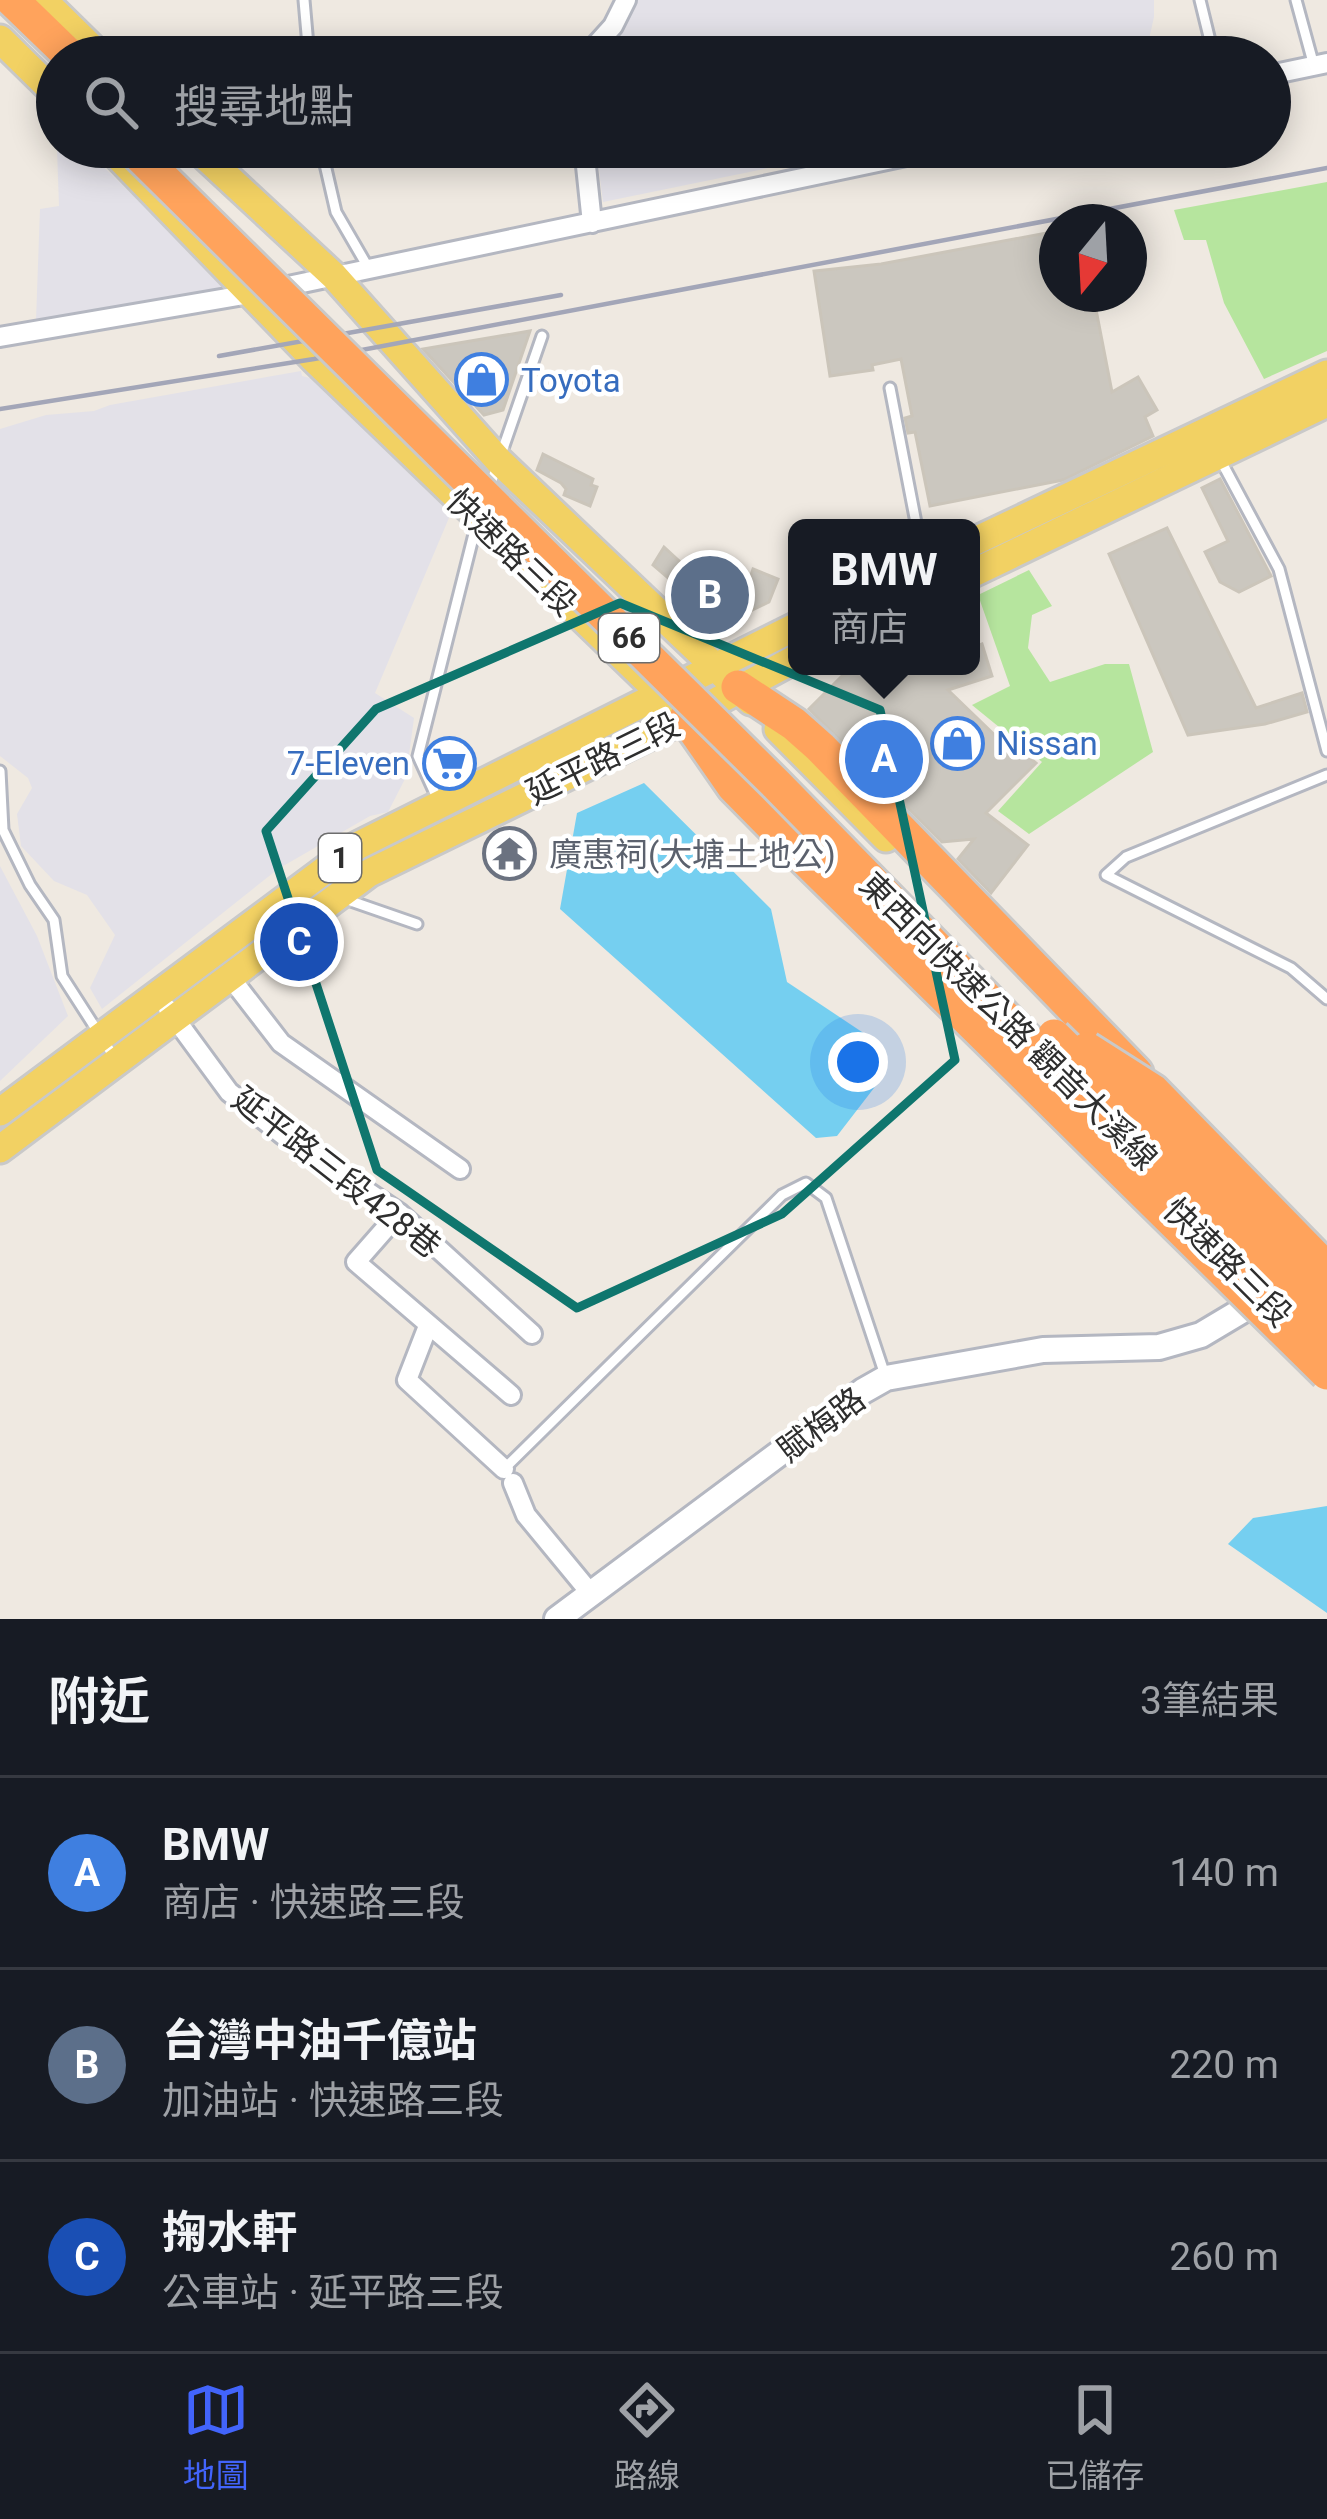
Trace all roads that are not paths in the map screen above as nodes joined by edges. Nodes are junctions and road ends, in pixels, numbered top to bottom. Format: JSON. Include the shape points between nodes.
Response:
{"nodes":[{"id":1,"x":12,"y":0,"type":"edge"},
{"id":2,"x":43,"y":0,"type":"edge"},
{"id":3,"x":304,"y":0,"type":"edge"},
{"id":4,"x":626,"y":0,"type":"edge"},
{"id":5,"x":1201,"y":0,"type":"edge"},
{"id":6,"x":1296,"y":0,"type":"edge"},
{"id":7,"x":0,"y":19,"type":"edge"},
{"id":8,"x":49,"y":36,"type":"edge"},
{"id":9,"x":80,"y":36,"type":"edge"},
{"id":10,"x":307,"y":36,"type":"edge"},
{"id":11,"x":601,"y":36,"type":"edge"},
{"id":12,"x":1209,"y":36,"type":"edge"},
{"id":13,"x":0,"y":39,"type":"edge"},
{"id":14,"x":36,"y":54,"type":"edge"},
{"id":15,"x":1321,"y":64,"type":"edge"},
{"id":16,"x":1291,"y":71,"type":"edge"},
{"id":17,"x":36,"y":74,"type":"edge"},
{"id":18,"x":143,"y":168,"type":"edge"},
{"id":19,"x":145,"y":168,"type":"edge"},
{"id":20,"x":183,"y":168,"type":"edge"},
{"id":21,"x":218,"y":168,"type":"edge"},
{"id":22,"x":327,"y":168,"type":"edge"},
{"id":23,"x":586,"y":168,"type":"edge"},
{"id":24,"x":850,"y":168,"type":"edge"},
{"id":25,"x":592,"y":223,"type":"junction"},
{"id":26,"x":369,"y":268,"type":"junction"},
{"id":27,"x":334,"y":276,"type":"junction"},
{"id":28,"x":250,"y":294,"type":"junction"},
{"id":29,"x":542,"y":336,"type":"dead end"},
{"id":30,"x":0,"y":337,"type":"edge"},
{"id":31,"x":1327,"y":374,"type":"edge"},
{"id":32,"x":890,"y":388,"type":"dead end"},
{"id":33,"x":1327,"y":403,"type":"edge"},
{"id":34,"x":1219,"y":457,"type":"junction"},
{"id":35,"x":500,"y":460,"type":"junction"},
{"id":36,"x":1135,"y":464,"type":"junction"},
{"id":37,"x":1148,"y":491,"type":"junction"},
{"id":38,"x":478,"y":519,"type":"junction"},
{"id":39,"x":915,"y":519,"type":"edge"},
{"id":40,"x":980,"y":539,"type":"edge"},
{"id":41,"x":599,"y":555,"type":"junction"},
{"id":42,"x":980,"y":570,"type":"edge"},
{"id":43,"x":553,"y":591,"type":"junction"},
{"id":44,"x":788,"y":632,"type":"edge"},
{"id":45,"x":788,"y":660,"type":"edge"},
{"id":46,"x":727,"y":676,"type":"junction"},
{"id":47,"x":674,"y":706,"type":"junction"},
{"id":48,"x":1327,"y":751,"type":"edge"},
{"id":49,"x":0,"y":771,"type":"edge"},
{"id":50,"x":1327,"y":775,"type":"edge"},
{"id":51,"x":441,"y":805,"type":"junction"},
{"id":52,"x":458,"y":829,"type":"junction"},
{"id":53,"x":314,"y":878,"type":"junction"},
{"id":54,"x":337,"y":897,"type":"junction"},
{"id":55,"x":417,"y":924,"type":"dead end"},
{"id":56,"x":230,"y":977,"type":"junction"},
{"id":57,"x":160,"y":995,"type":"junction"},
{"id":58,"x":1327,"y":999,"type":"edge"},
{"id":59,"x":1034,"y":1016,"type":"junction"},
{"id":60,"x":174,"y":1020,"type":"junction"},
{"id":61,"x":99,"y":1036,"type":"junction"},
{"id":62,"x":116,"y":1060,"type":"junction"},
{"id":63,"x":1153,"y":1090,"type":"junction"},
{"id":64,"x":0,"y":1112,"type":"edge"},
{"id":65,"x":1120,"y":1135,"type":"junction"},
{"id":66,"x":0,"y":1149,"type":"edge"},
{"id":67,"x":460,"y":1168,"type":"dead end"},
{"id":68,"x":398,"y":1213,"type":"junction"},
{"id":69,"x":1322,"y":1254,"type":"edge"},
{"id":70,"x":1327,"y":1285,"type":"edge"},
{"id":71,"x":1254,"y":1303,"type":"junction"},
{"id":72,"x":1327,"y":1303,"type":"edge"},
{"id":73,"x":428,"y":1326,"type":"junction"},
{"id":74,"x":532,"y":1334,"type":"dead end"},
{"id":75,"x":1327,"y":1334,"type":"edge"},
{"id":76,"x":1327,"y":1367,"type":"edge"},
{"id":77,"x":886,"y":1378,"type":"junction"},
{"id":78,"x":1327,"y":1388,"type":"edge"},
{"id":79,"x":511,"y":1395,"type":"dead end"},
{"id":80,"x":509,"y":1476,"type":"junction"},
{"id":81,"x":592,"y":1595,"type":"junction"},
{"id":82,"x":557,"y":1619,"type":"edge"}],
"edges":[{"from":1,"to":8,"type":"highway"},
{"from":2,"to":9,"type":"main road"},
{"from":3,"to":10,"type":"lane"},
{"from":4,"to":11,"type":"street"},
{"from":5,"to":12,"type":"lane"},
{"from":6,"to":15,"type":"lane"},
{"from":7,"to":14,"type":"highway"},
{"from":13,"to":17,"type":"main road"},
{"from":15,"to":16,"type":"street"},
{"from":18,"to":28,"type":"main road","name":"快速路三段","number":"66"},
{"from":19,"to":65,"type":"highway","name":"東西向快速公路 觀音大溪線","number":"66","bridge":true,"via":[[760,769]]},
{"from":20,"to":59,"type":"highway","name":"東西向快速公路 觀音大溪線","number":"66"},
{"from":21,"to":27,"type":"main road","name":"快速路三段","number":"66"},
{"from":22,"to":26,"type":"lane","via":[[336,212]]},
{"from":23,"to":25,"type":"street"},
{"from":24,"to":25,"type":"street"},
{"from":25,"to":26,"type":"street"},
{"from":26,"to":27,"type":"street"},
{"from":27,"to":28,"type":"street"},
{"from":27,"to":35,"type":"main road","name":"快速路三段","number":"66"},
{"from":28,"to":30,"type":"street"},
{"from":28,"to":38,"type":"main road","name":"快速路三段","number":"66"},
{"from":29,"to":35,"type":"lane"},
{"from":31,"to":36,"type":"main road"},
{"from":32,"to":39,"type":"lane"},
{"from":33,"to":34,"type":"main road"},
{"from":34,"to":37,"type":"main road"},
{"from":34,"to":48,"type":"lane","via":[[1279,569]]},
{"from":35,"to":38,"type":"lane"},
{"from":35,"to":41,"type":"main road","name":"快速路三段","number":"66"},
{"from":36,"to":37,"type":"main road"},
{"from":36,"to":40,"type":"main road"},
{"from":37,"to":42,"type":"main road"},
{"from":38,"to":43,"type":"main road","name":"快速路三段","number":"66"},
{"from":38,"to":51,"type":"lane","via":[[418,756]]},
{"from":41,"to":43,"type":"street"},
{"from":41,"to":46,"type":"main road","name":"快速路三段","number":"66"},
{"from":43,"to":47,"type":"main road","name":"快速路三段","number":"66"},
{"from":44,"to":46,"type":"main road","name":"延平路三段","number":"1"},
{"from":45,"to":46,"type":"main road","name":"延平路三段","number":"1"},
{"from":46,"to":47,"type":"main road","name":"延平路三段","number":"1"},
{"from":46,"to":63,"type":"highway","bridge":true,"via":[[794,724],[863,790]]},
{"from":46,"to":69,"type":"main road","name":"快速路三段","number":"66"},
{"from":47,"to":51,"type":"main road","name":"延平路三段","number":"1"},
{"from":47,"to":52,"type":"main road","name":"延平路三段","number":"1"},
{"from":47,"to":71,"type":"main road","name":"快速路三段","number":"66"},
{"from":47,"to":76,"type":"highway","bridge":true,"via":[[734,788]]},
{"from":49,"to":61,"type":"lane","via":[[3,830],[53,920],[62,976]]},
{"from":50,"to":58,"type":"lane","via":[[1126,857],[1106,875],[1291,968]]},
{"from":51,"to":52,"type":"lane"},
{"from":51,"to":53,"type":"main road","name":"延平路三段","number":"1","via":[[357,846]]},
{"from":52,"to":54,"type":"main road","name":"延平路三段","number":"1"},
{"from":53,"to":54,"type":"lane"},
{"from":53,"to":57,"type":"main road","name":"延平路三段","number":"1"},
{"from":54,"to":55,"type":"lane"},
{"from":54,"to":56,"type":"main road","name":"延平路三段","number":"1"},
{"from":56,"to":60,"type":"main road","name":"延平路三段","number":"1"},
{"from":56,"to":67,"type":"street","via":[[281,1043]]},
{"from":57,"to":60,"type":"street","name":"延平路三段428巷"},
{"from":57,"to":61,"type":"main road","name":"延平路三段","number":"1"},
{"from":59,"to":63,"type":"highway","bridge":true},
{"from":59,"to":72,"type":"highway","name":"東西向快速公路 觀音大溪線","number":"66","bridge":true},
{"from":60,"to":62,"type":"main road","name":"延平路三段","number":"1"},
{"from":60,"to":68,"type":"street","name":"延平路三段428巷","via":[[229,1092]]},
{"from":61,"to":62,"type":"lane"},
{"from":61,"to":64,"type":"main road","name":"延平路三段","number":"1"},
{"from":62,"to":66,"type":"main road","name":"延平路三段","number":"1"},
{"from":63,"to":69,"type":"highway","bridge":true},
{"from":65,"to":75,"type":"highway","name":"東西向快速公路 觀音大溪線","number":"66","bridge":true},
{"from":65,"to":76,"type":"highway","bridge":true},
{"from":68,"to":73,"type":"street","via":[[356,1262]]},
{"from":68,"to":74,"type":"street","name":"延平路三段428巷"},
{"from":69,"to":70,"type":"main road","name":"快速路三段","number":"66"},
{"from":71,"to":76,"type":"main road","name":"快速路三段","number":"66"},
{"from":71,"to":77,"type":"street","name":"賦梅路","via":[[1201,1335],[1159,1347],[1042,1350]]},
{"from":71,"to":78,"type":"street","name":"快速路三段"},
{"from":73,"to":79,"type":"street"},
{"from":73,"to":80,"type":"street","via":[[407,1380]]},
{"from":77,"to":80,"type":"lane","via":[[826,1198],[806,1183],[782,1195]]},
{"from":77,"to":81,"type":"street","name":"賦梅路"},
{"from":80,"to":81,"type":"street","via":[[526,1515]]},
{"from":81,"to":82,"type":"street","name":"賦梅路"}]}
